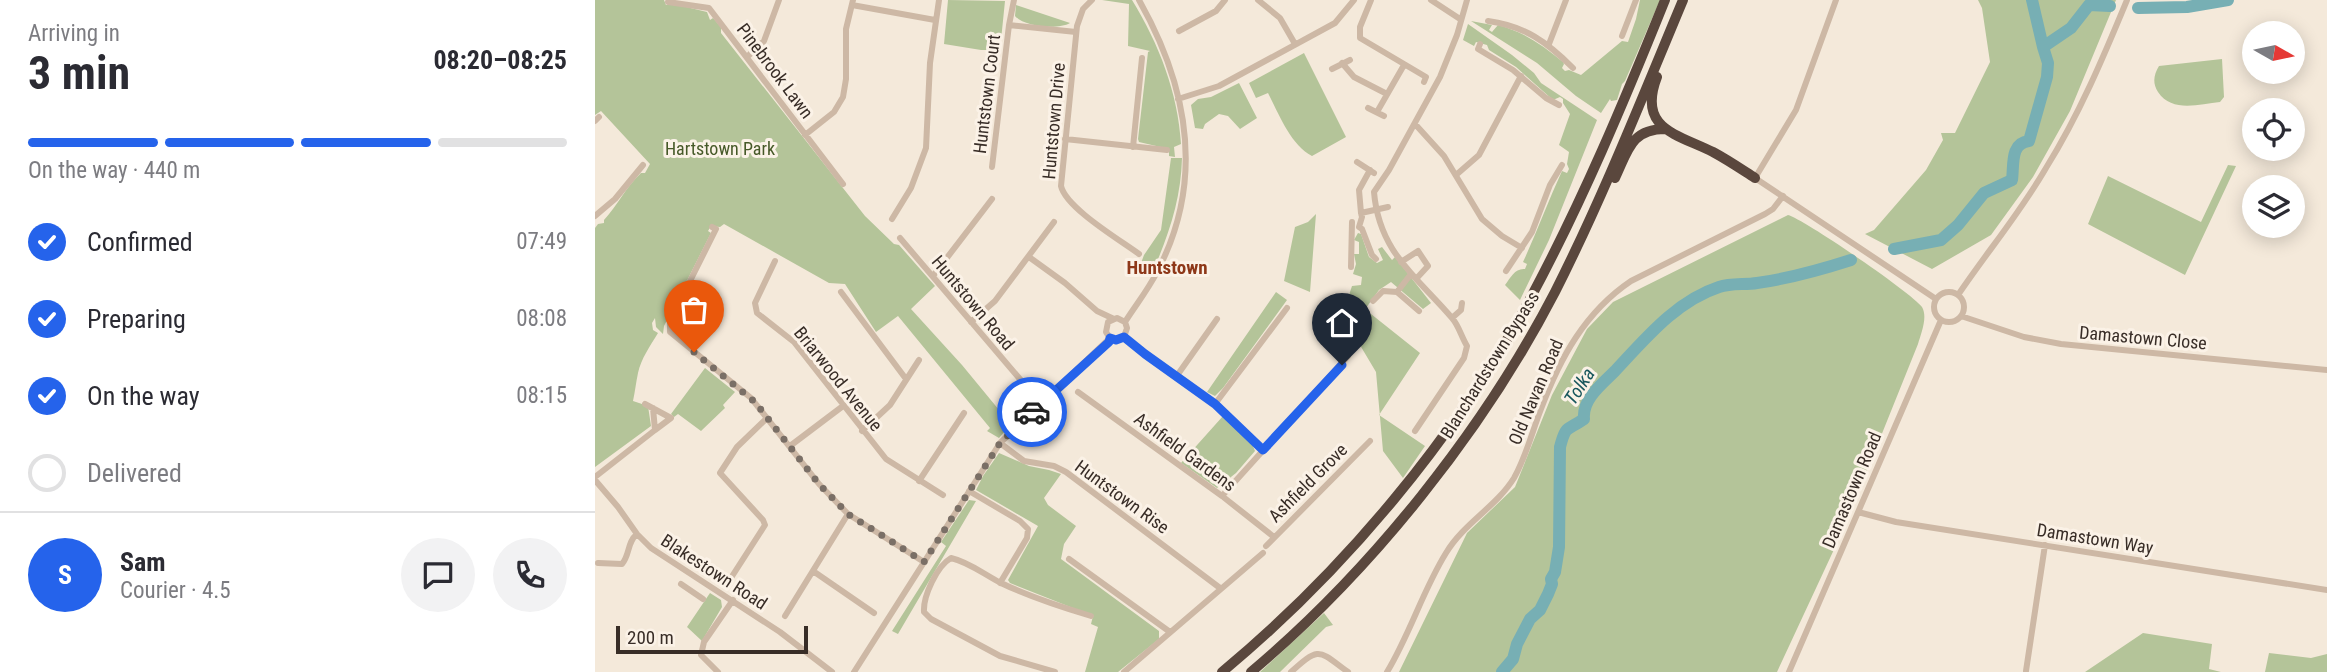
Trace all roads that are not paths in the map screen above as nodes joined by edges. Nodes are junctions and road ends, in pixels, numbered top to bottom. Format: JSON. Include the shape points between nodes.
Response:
{"nodes":[{"id":1,"x":779,"y":0,"type":"edge"},
{"id":2,"x":939,"y":0,"type":"edge"},
{"id":3,"x":1014,"y":0,"type":"edge"},
{"id":4,"x":1092,"y":0,"type":"edge"},
{"id":5,"x":1139,"y":0,"type":"edge"},
{"id":6,"x":1225,"y":0,"type":"edge"},
{"id":7,"x":1258,"y":0,"type":"edge"},
{"id":8,"x":1354,"y":0,"type":"edge"},
{"id":9,"x":1371,"y":0,"type":"edge"},
{"id":10,"x":1430,"y":0,"type":"edge"},
{"id":11,"x":1468,"y":0,"type":"edge"},
{"id":12,"x":1566,"y":0,"type":"edge"},
{"id":13,"x":1636,"y":0,"type":"edge"},
{"id":14,"x":1665,"y":0,"type":"edge"},
{"id":15,"x":1683,"y":0,"type":"edge"},
{"id":16,"x":1836,"y":0,"type":"edge"},
{"id":17,"x":2127,"y":0,"type":"edge"},
{"id":18,"x":668,"y":2,"type":"dead end"},
{"id":19,"x":853,"y":2,"type":"edge"},
{"id":20,"x":707,"y":3,"type":"edge"},
{"id":21,"x":1460,"y":19,"type":"junction"},
{"id":22,"x":935,"y":20,"type":"junction"},
{"id":23,"x":1673,"y":21,"type":"junction"},
{"id":24,"x":1491,"y":24,"type":"dead end"},
{"id":25,"x":1009,"y":25,"type":"junction"},
{"id":26,"x":1179,"y":31,"type":"dead end"},
{"id":27,"x":1076,"y":32,"type":"junction"},
{"id":28,"x":1622,"y":36,"type":"dead end"},
{"id":29,"x":1294,"y":44,"type":"junction"},
{"id":30,"x":1480,"y":44,"type":"dead end"},
{"id":31,"x":1549,"y":44,"type":"junction"},
{"id":32,"x":747,"y":57,"type":"junction"},
{"id":33,"x":1142,"y":58,"type":"dead end"},
{"id":34,"x":1404,"y":65,"type":"junction"},
{"id":35,"x":1573,"y":68,"type":"dead end"},
{"id":36,"x":1332,"y":69,"type":"dead end"},
{"id":37,"x":1521,"y":76,"type":"junction"},
{"id":38,"x":1424,"y":82,"type":"dead end"},
{"id":39,"x":1387,"y":94,"type":"junction"},
{"id":40,"x":1178,"y":99,"type":"junction"},
{"id":41,"x":1559,"y":105,"type":"dead end"},
{"id":42,"x":1368,"y":108,"type":"dead end"},
{"id":43,"x":1415,"y":124,"type":"junction"},
{"id":44,"x":1665,"y":130,"type":"junction"},
{"id":45,"x":805,"y":135,"type":"junction"},
{"id":46,"x":1065,"y":139,"type":"junction"},
{"id":47,"x":1133,"y":147,"type":"junction"},
{"id":48,"x":1167,"y":150,"type":"dead end"},
{"id":49,"x":1357,"y":162,"type":"dead end"},
{"id":50,"x":643,"y":165,"type":"dead end"},
{"id":51,"x":1562,"y":165,"type":"dead end"},
{"id":52,"x":992,"y":167,"type":"dead end"},
{"id":53,"x":1456,"y":175,"type":"junction"},
{"id":54,"x":1755,"y":178,"type":"junction"},
{"id":55,"x":843,"y":184,"type":"dead end"},
{"id":56,"x":1783,"y":196,"type":"junction"},
{"id":57,"x":992,"y":199,"type":"dead end"},
{"id":58,"x":1388,"y":207,"type":"dead end"},
{"id":59,"x":1377,"y":209,"type":"junction"},
{"id":60,"x":1360,"y":213,"type":"junction"},
{"id":61,"x":595,"y":216,"type":"edge"},
{"id":62,"x":892,"y":219,"type":"dead end"},
{"id":63,"x":1054,"y":222,"type":"dead end"},
{"id":64,"x":1352,"y":222,"type":"dead end"},
{"id":65,"x":712,"y":227,"type":"dead end"},
{"id":66,"x":1359,"y":227,"type":"junction"},
{"id":67,"x":1352,"y":231,"type":"junction"},
{"id":68,"x":900,"y":238,"type":"dead end"},
{"id":69,"x":1522,"y":248,"type":"junction"},
{"id":70,"x":1139,"y":254,"type":"dead end"},
{"id":71,"x":1029,"y":257,"type":"junction"},
{"id":72,"x":1376,"y":259,"type":"dead end"},
{"id":73,"x":775,"y":261,"type":"dead end"},
{"id":74,"x":1401,"y":262,"type":"junction"},
{"id":75,"x":1351,"y":267,"type":"dead end"},
{"id":76,"x":1506,"y":271,"type":"dead end"},
{"id":77,"x":933,"y":276,"type":"junction"},
{"id":78,"x":1414,"y":277,"type":"junction"},
{"id":79,"x":841,"y":292,"type":"dead end"},
{"id":80,"x":1397,"y":292,"type":"junction"},
{"id":81,"x":1958,"y":295,"type":"junction"},
{"id":82,"x":1936,"y":299,"type":"junction"},
{"id":83,"x":1373,"y":301,"type":"dead end"},
{"id":84,"x":1462,"y":303,"type":"dead end"},
{"id":85,"x":1287,"y":308,"type":"dead end"},
{"id":86,"x":1097,"y":311,"type":"junction"},
{"id":87,"x":1419,"y":311,"type":"dead end"},
{"id":88,"x":1961,"y":316,"type":"junction"},
{"id":89,"x":1217,"y":318,"type":"dead end"},
{"id":90,"x":1453,"y":318,"type":"junction"},
{"id":91,"x":1114,"y":319,"type":"junction"},
{"id":92,"x":1941,"y":320,"type":"junction"},
{"id":93,"x":971,"y":322,"type":"junction"},
{"id":94,"x":1125,"y":322,"type":"junction"},
{"id":95,"x":1106,"y":325,"type":"junction"},
{"id":96,"x":1124,"y":337,"type":"junction"},
{"id":97,"x":1110,"y":338,"type":"junction"},
{"id":98,"x":1347,"y":356,"type":"dead end"},
{"id":99,"x":919,"y":360,"type":"dead end"},
{"id":100,"x":2327,"y":370,"type":"edge"},
{"id":101,"x":1176,"y":377,"type":"junction"},
{"id":102,"x":906,"y":379,"type":"junction"},
{"id":103,"x":1025,"y":385,"type":"dead end"},
{"id":104,"x":1078,"y":392,"type":"dead end"},
{"id":105,"x":1495,"y":393,"type":"junction"},
{"id":106,"x":645,"y":404,"type":"dead end"},
{"id":107,"x":1215,"y":404,"type":"junction"},
{"id":108,"x":843,"y":406,"type":"junction"},
{"id":109,"x":653,"y":408,"type":"junction"},
{"id":110,"x":964,"y":413,"type":"dead end"},
{"id":111,"x":767,"y":418,"type":"junction"},
{"id":112,"x":655,"y":430,"type":"junction"},
{"id":113,"x":862,"y":431,"type":"junction"},
{"id":114,"x":1415,"y":431,"type":"dead end"},
{"id":115,"x":1370,"y":441,"type":"dead end"},
{"id":116,"x":1000,"y":443,"type":"junction"},
{"id":117,"x":790,"y":446,"type":"junction"},
{"id":118,"x":1263,"y":450,"type":"junction"},
{"id":119,"x":595,"y":479,"type":"edge"},
{"id":120,"x":919,"y":481,"type":"junction"},
{"id":121,"x":969,"y":491,"type":"junction"},
{"id":122,"x":943,"y":495,"type":"dead end"},
{"id":123,"x":1222,"y":496,"type":"junction"},
{"id":124,"x":1858,"y":512,"type":"junction"},
{"id":125,"x":848,"y":514,"type":"junction"},
{"id":126,"x":636,"y":534,"type":"junction"},
{"id":127,"x":1274,"y":537,"type":"junction"},
{"id":128,"x":2045,"y":545,"type":"junction"},
{"id":129,"x":1266,"y":546,"type":"dead end"},
{"id":130,"x":1263,"y":553,"type":"dead end"},
{"id":131,"x":1069,"y":559,"type":"dead end"},
{"id":132,"x":924,"y":562,"type":"junction"},
{"id":133,"x":598,"y":563,"type":"dead end"},
{"id":134,"x":813,"y":571,"type":"junction"},
{"id":135,"x":700,"y":579,"type":"junction"},
{"id":136,"x":729,"y":580,"type":"dead end"},
{"id":137,"x":1000,"y":583,"type":"junction"},
{"id":138,"x":681,"y":584,"type":"dead end"},
{"id":139,"x":1220,"y":588,"type":"junction"},
{"id":140,"x":2327,"y":590,"type":"edge"},
{"id":141,"x":692,"y":592,"type":"junction"},
{"id":142,"x":703,"y":599,"type":"dead end"},
{"id":143,"x":733,"y":600,"type":"junction"},
{"id":144,"x":874,"y":613,"type":"dead end"},
{"id":145,"x":785,"y":616,"type":"dead end"},
{"id":146,"x":1091,"y":616,"type":"dead end"},
{"id":147,"x":1170,"y":632,"type":"junction"},
{"id":148,"x":2026,"y":671,"type":"edge"},
{"id":149,"x":718,"y":672,"type":"edge"},
{"id":150,"x":832,"y":672,"type":"edge"},
{"id":151,"x":854,"y":672,"type":"edge"},
{"id":152,"x":1055,"y":672,"type":"edge"},
{"id":153,"x":1124,"y":672,"type":"edge"},
{"id":154,"x":1222,"y":672,"type":"edge"},
{"id":155,"x":1251,"y":672,"type":"edge"},
{"id":156,"x":1291,"y":672,"type":"edge"},
{"id":157,"x":1347,"y":672,"type":"edge"},
{"id":158,"x":1387,"y":672,"type":"edge"},
{"id":159,"x":1789,"y":672,"type":"edge"}],
"edges":[{"from":1,"to":32,"type":"street","via":[[764,41]]},
{"from":2,"to":22,"type":"street"},
{"from":3,"to":25,"type":"street","name":"Huntstown Court"},
{"from":4,"to":27,"type":"street","name":"Huntstown Drive","via":[[1080,14]]},
{"from":5,"to":40,"type":"street","via":[[1163,50]]},
{"from":6,"to":26,"type":"street","via":[[1216,11]]},
{"from":7,"to":29,"type":"street","via":[[1280,18]]},
{"from":8,"to":29,"type":"street","via":[[1335,23]]},
{"from":9,"to":34,"type":"street","via":[[1360,38]]},
{"from":10,"to":21,"type":"street"},
{"from":11,"to":21,"type":"street"},
{"from":12,"to":31,"type":"street"},
{"from":13,"to":28,"type":"street"},
{"from":14,"to":154,"type":"highway","name":"Blanchardstown Bypass","via":[[1583,194],[1529,301],[1459,410],[1403,487],[1332,569]]},
{"from":15,"to":23,"type":"highway"},
{"from":16,"to":54,"type":"street","via":[[1796,110]]},
{"from":17,"to":81,"type":"street","via":[[2065,137]]},
{"from":18,"to":20,"type":"street","name":"Pinebrook Lawn"},
{"from":19,"to":22,"type":"street"},
{"from":19,"to":45,"type":"street","via":[[846,29],[843,97],[834,113]]},
{"from":20,"to":32,"type":"street","name":"Pinebrook Lawn"},
{"from":21,"to":43,"type":"street","via":[[1445,64]]},
{"from":22,"to":62,"type":"street","via":[[927,143],[909,192]]},
{"from":23,"to":44,"type":"highway","via":[[1652,97],[1654,115]]},
{"from":23,"to":105,"type":"highway","name":"Blanchardstown Bypass","via":[[1554,294]]},
{"from":24,"to":31,"type":"street","via":[[1514,27]]},
{"from":25,"to":27,"type":"street","name":"Huntstown Court"},
{"from":25,"to":52,"type":"street","name":"Huntstown Court"},
{"from":27,"to":46,"type":"street","name":"Huntstown Drive"},
{"from":29,"to":40,"type":"street","via":[[1219,86]]},
{"from":30,"to":37,"type":"street","via":[[1478,49]]},
{"from":31,"to":35,"type":"street"},
{"from":32,"to":45,"type":"street","name":"Pinebrook Lawn"},
{"from":33,"to":47,"type":"street"},
{"from":34,"to":38,"type":"street","via":[[1426,77]]},
{"from":34,"to":39,"type":"street"},
{"from":36,"to":39,"type":"street","via":[[1346,62],[1354,77]]},
{"from":37,"to":41,"type":"street"},
{"from":37,"to":53,"type":"street","via":[[1479,155]]},
{"from":39,"to":42,"type":"street","via":[[1380,114]]},
{"from":40,"to":94,"type":"street","via":[[1186,166],[1179,215],[1156,275]]},
{"from":43,"to":53,"type":"street"},
{"from":43,"to":59,"type":"street","via":[[1375,189]]},
{"from":44,"to":54,"type":"highway"},
{"from":44,"to":105,"type":"highway","via":[[1650,130],[1635,140],[1557,297]]},
{"from":45,"to":55,"type":"street","name":"Pinebrook Lawn"},
{"from":46,"to":47,"type":"street"},
{"from":46,"to":70,"type":"street","name":"Huntstown Drive","via":[[1063,193]]},
{"from":47,"to":48,"type":"street"},
{"from":49,"to":60,"type":"street","via":[[1372,171],[1359,190]]},
{"from":50,"to":61,"type":"street"},
{"from":51,"to":69,"type":"street"},
{"from":53,"to":69,"type":"street","via":[[1482,219]]},
{"from":54,"to":56,"type":"street"},
{"from":56,"to":82,"type":"street"},
{"from":56,"to":158,"type":"street","name":"Old Navan Road","via":[[1765,214],[1631,281],[1590,317],[1552,381],[1514,478],[1446,552]]},
{"from":57,"to":77,"type":"street"},
{"from":58,"to":59,"type":"street"},
{"from":59,"to":60,"type":"street"},
{"from":59,"to":74,"type":"street","via":[[1387,243]]},
{"from":60,"to":66,"type":"street"},
{"from":63,"to":71,"type":"street"},
{"from":64,"to":67,"type":"street"},
{"from":65,"to":111,"type":"street","via":[[716,229],[669,329],[744,391]]},
{"from":66,"to":67,"type":"street"},
{"from":66,"to":72,"type":"street"},
{"from":67,"to":75,"type":"street"},
{"from":68,"to":77,"type":"street","name":"Huntstown Road"},
{"from":69,"to":76,"type":"street","via":[[1515,266]]},
{"from":71,"to":86,"type":"street"},
{"from":71,"to":93,"type":"street","via":[[995,302]]},
{"from":73,"to":108,"type":"street","name":"Briarwood Avenue","via":[[755,310],[794,342]]},
{"from":74,"to":78,"type":"street"},
{"from":74,"to":78,"type":"street","via":[[1417,251],[1429,266]]},
{"from":77,"to":93,"type":"street","name":"Huntstown Road"},
{"from":78,"to":80,"type":"street"},
{"from":78,"to":90,"type":"street"},
{"from":79,"to":102,"type":"street"},
{"from":80,"to":83,"type":"street","via":[[1383,290]]},
{"from":80,"to":87,"type":"street"},
{"from":81,"to":82,"type":"street","via":[[1946,292]]},
{"from":81,"to":88,"type":"street","via":[[1963,303]]},
{"from":82,"to":92,"type":"street","via":[[1935,312]]},
{"from":84,"to":90,"type":"street"},
{"from":85,"to":107,"type":"street"},
{"from":86,"to":91,"type":"street"},
{"from":86,"to":95,"type":"street"},
{"from":88,"to":92,"type":"street","via":[[1953,322]]},
{"from":88,"to":100,"type":"street","name":"Damastown Close","via":[[2066,345]]},
{"from":89,"to":101,"type":"street"},
{"from":90,"to":114,"type":"street","via":[[1468,351]]},
{"from":91,"to":94,"type":"street"},
{"from":91,"to":95,"type":"street"},
{"from":92,"to":124,"type":"street","name":"Damastown Road"},
{"from":93,"to":103,"type":"street","name":"Huntstown Road"},
{"from":94,"to":96,"type":"street"},
{"from":95,"to":97,"type":"street"},
{"from":96,"to":97,"type":"street"},
{"from":96,"to":101,"type":"street"},
{"from":97,"to":116,"type":"street"},
{"from":98,"to":118,"type":"street"},
{"from":99,"to":102,"type":"street"},
{"from":101,"to":107,"type":"street"},
{"from":102,"to":113,"type":"street","via":[[890,405]]},
{"from":104,"to":123,"type":"street","name":"Ashfield Gardens"},
{"from":105,"to":155,"type":"highway","name":"Blanchardstown Bypass","via":[[1357,571]]},
{"from":106,"to":109,"type":"street"},
{"from":107,"to":118,"type":"street"},
{"from":108,"to":113,"type":"street","name":"Briarwood Avenue"},
{"from":108,"to":117,"type":"street"},
{"from":109,"to":112,"type":"street"},
{"from":109,"to":112,"type":"street","via":[[671,418]]},
{"from":110,"to":120,"type":"street"},
{"from":111,"to":117,"type":"street"},
{"from":111,"to":136,"type":"street","via":[[737,447],[720,473],[765,525]]},
{"from":112,"to":119,"type":"street"},
{"from":113,"to":120,"type":"street","name":"Briarwood Avenue","via":[[888,461]]},
{"from":115,"to":127,"type":"street","name":"Ashfield Grove"},
{"from":116,"to":121,"type":"street"},
{"from":116,"to":139,"type":"street","name":"Huntstown Rise","via":[[1024,461],[1066,472]]},
{"from":117,"to":125,"type":"street"},
{"from":118,"to":123,"type":"street"},
{"from":119,"to":126,"type":"street","name":"Blakestown Road"},
{"from":120,"to":122,"type":"street","name":"Briarwood Avenue"},
{"from":121,"to":132,"type":"street"},
{"from":121,"to":137,"type":"street","via":[[1028,529]]},
{"from":123,"to":127,"type":"street","name":"Ashfield Gardens"},
{"from":124,"to":128,"type":"street","name":"Damastown Way"},
{"from":124,"to":159,"type":"street","name":"Damastown Road"},
{"from":125,"to":132,"type":"street"},
{"from":125,"to":134,"type":"street"},
{"from":126,"to":133,"type":"street","via":[[622,564]]},
{"from":126,"to":135,"type":"street","name":"Blakestown Road"},
{"from":127,"to":129,"type":"street","name":"Ashfield Grove"},
{"from":128,"to":140,"type":"street","name":"Damastown Way"},
{"from":128,"to":148,"type":"street"},
{"from":130,"to":139,"type":"street"},
{"from":131,"to":147,"type":"street"},
{"from":132,"to":151,"type":"street"},
{"from":134,"to":144,"type":"street"},
{"from":134,"to":145,"type":"street"},
{"from":135,"to":141,"type":"street"},
{"from":135,"to":143,"type":"street","name":"Blakestown Road"},
{"from":137,"to":146,"type":"street"},
{"from":137,"to":152,"type":"street","via":[[949,559],[931,587],[924,612],[1010,660]]},
{"from":138,"to":141,"type":"street"},
{"from":139,"to":147,"type":"street"},
{"from":141,"to":142,"type":"street"},
{"from":143,"to":149,"type":"street","via":[[704,642],[701,655]]},
{"from":143,"to":150,"type":"street","name":"Blakestown Road"},
{"from":147,"to":153,"type":"street"},
{"from":156,"to":157,"type":"street","via":[[1316,653]]}]}
